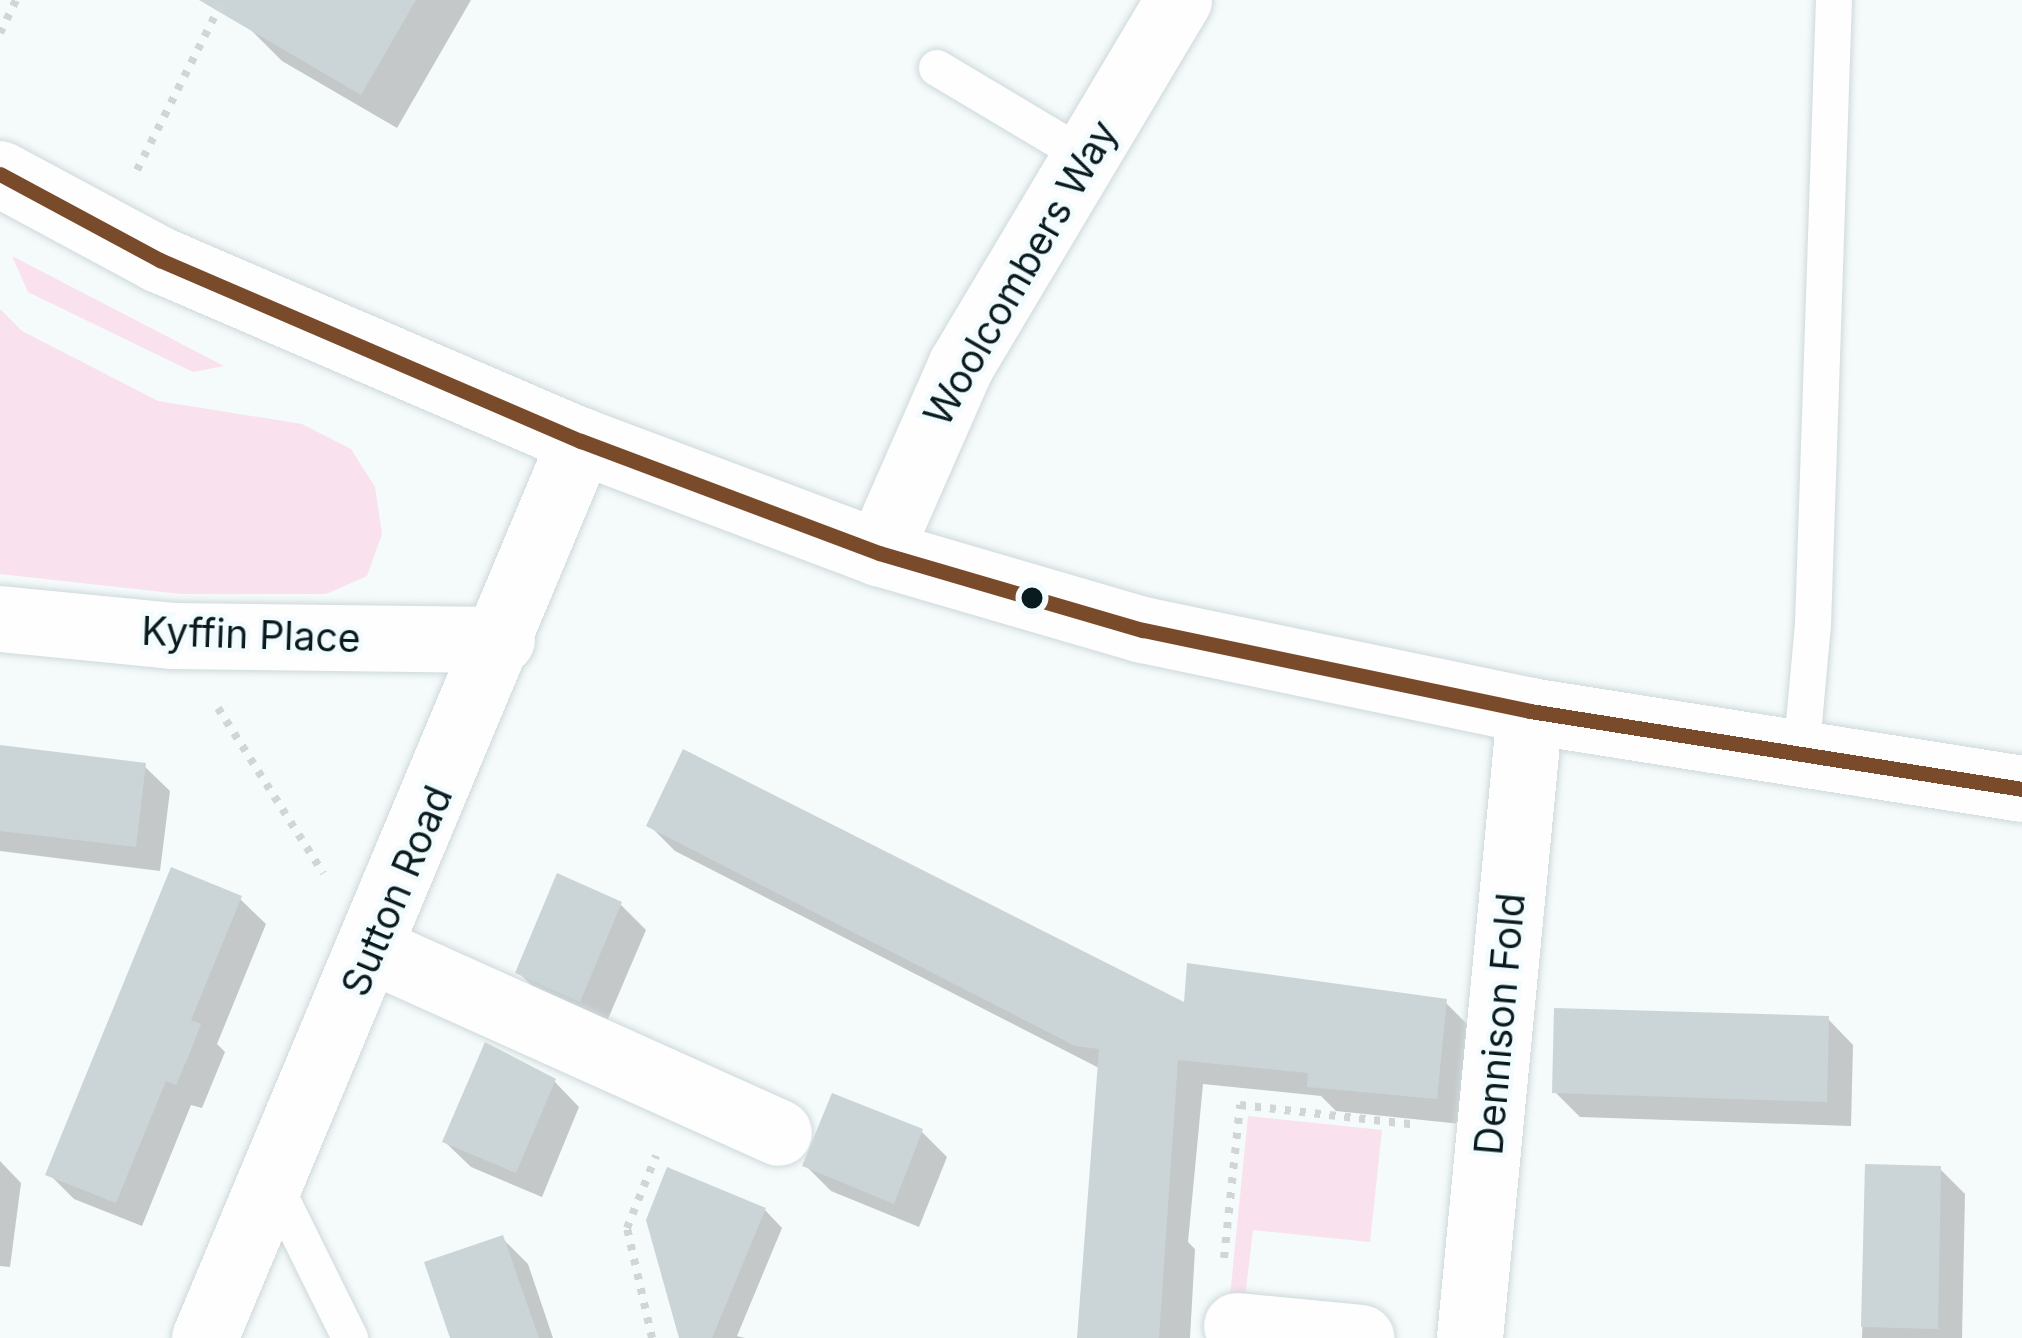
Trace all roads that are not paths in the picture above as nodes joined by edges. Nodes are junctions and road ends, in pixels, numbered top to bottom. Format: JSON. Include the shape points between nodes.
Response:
{"nodes":[{"id":1,"x":1179,"y":0,"type":"edge"},
{"id":2,"x":1834,"y":0,"type":"edge"},
{"id":3,"x":937,"y":68,"type":"dead end"},
{"id":4,"x":1088,"y":158,"type":"junction"},
{"id":5,"x":0,"y":174,"type":"edge"},
{"id":6,"x":580,"y":441,"type":"junction"},
{"id":7,"x":879,"y":553,"type":"junction"},
{"id":8,"x":0,"y":619,"type":"edge"},
{"id":9,"x":502,"y":640,"type":"junction"},
{"id":10,"x":1530,"y":711,"type":"junction"},
{"id":11,"x":1801,"y":756,"type":"junction"},
{"id":12,"x":2022,"y":789,"type":"edge"},
{"id":13,"x":372,"y":950,"type":"junction"},
{"id":14,"x":779,"y":1133,"type":"dead end"},
{"id":15,"x":273,"y":1182,"type":"junction"},
{"id":16,"x":1237,"y":1326,"type":"road end"},
{"id":17,"x":205,"y":1338,"type":"edge"},
{"id":18,"x":350,"y":1338,"type":"edge"},
{"id":19,"x":1361,"y":1338,"type":"edge"},
{"id":20,"x":1470,"y":1338,"type":"edge"}],
"edges":[{"from":1,"to":4,"type":"street","name":"Woolcombers Way"},
{"from":2,"to":11,"type":"lane","via":[[1813,625]]},
{"from":3,"to":4,"type":"lane"},
{"from":4,"to":7,"type":"street","name":"Woolcombers Way","via":[[961,366]]},
{"from":5,"to":6,"type":"street","via":[[106,231]]},
{"from":6,"to":7,"type":"street"},
{"from":6,"to":9,"type":"street","name":"Sutton Road"},
{"from":7,"to":10,"type":"street","via":[[1143,630]]},
{"from":8,"to":9,"type":"street","name":"Kyffin Place","via":[[172,636]]},
{"from":9,"to":13,"type":"street","name":"Sutton Road"},
{"from":10,"to":11,"type":"street"},
{"from":10,"to":20,"type":"street","name":"Dennison Fold"},
{"from":11,"to":12,"type":"street"},
{"from":13,"to":14,"type":"street"},
{"from":13,"to":15,"type":"street","name":"Sutton Road"},
{"from":15,"to":17,"type":"street","name":"Sutton Road"},
{"from":15,"to":18,"type":"lane"},
{"from":16,"to":19,"type":"street"}]}
